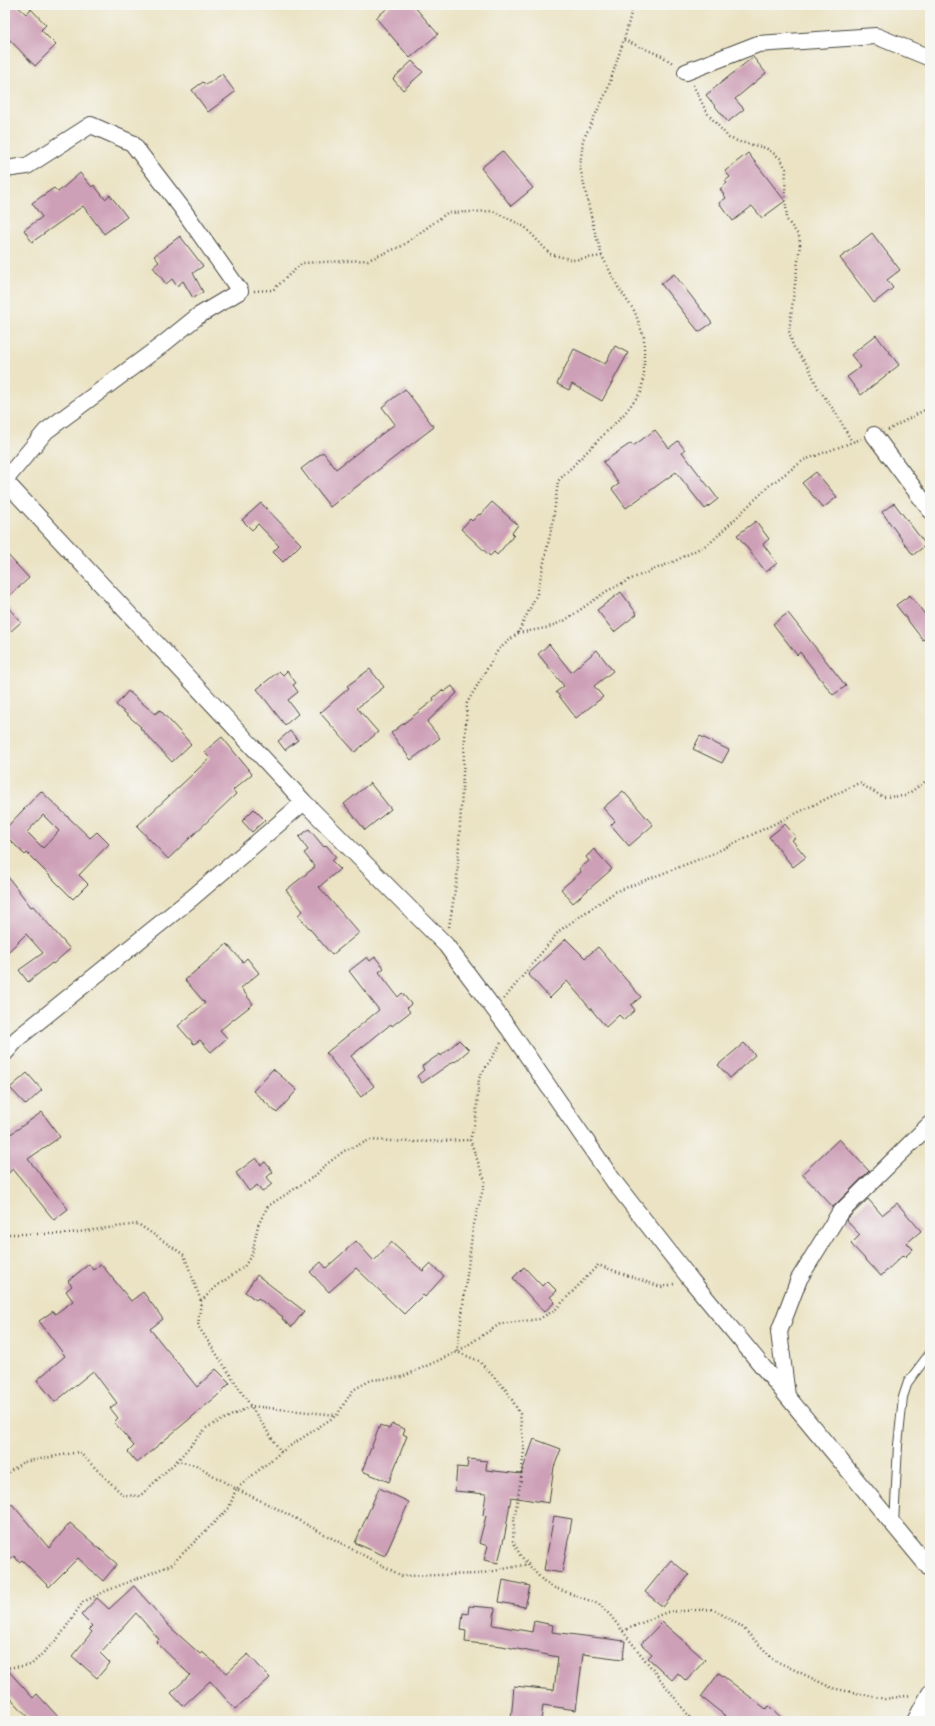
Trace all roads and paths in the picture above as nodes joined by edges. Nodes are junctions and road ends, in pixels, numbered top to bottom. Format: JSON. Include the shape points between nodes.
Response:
{"nodes":[{"id":1,"x":634,"y":5,"type":"edge"},
{"id":2,"x":624,"y":40,"type":"junction"},
{"id":3,"x":930,"y":58,"type":"edge"},
{"id":4,"x":686,"y":72,"type":"junction"},
{"id":5,"x":5,"y":169,"type":"edge"},
{"id":6,"x":602,"y":256,"type":"junction"},
{"id":7,"x":240,"y":291,"type":"junction"},
{"id":8,"x":930,"y":407,"type":"edge"},
{"id":9,"x":874,"y":435,"type":"junction"},
{"id":10,"x":852,"y":442,"type":"junction"},
{"id":11,"x":5,"y":481,"type":"edge"},
{"id":12,"x":930,"y":510,"type":"edge"},
{"id":13,"x":518,"y":633,"type":"junction"},
{"id":14,"x":930,"y":778,"type":"edge"},
{"id":15,"x":304,"y":802,"type":"junction"},
{"id":16,"x":446,"y":945,"type":"junction"},
{"id":17,"x":495,"y":1011,"type":"junction"},
{"id":18,"x":509,"y":1029,"type":"junction"},
{"id":19,"x":6,"y":1050,"type":"edge"},
{"id":20,"x":930,"y":1124,"type":"edge"},
{"id":21,"x":470,"y":1140,"type":"junction"},
{"id":22,"x":5,"y":1234,"type":"edge"},
{"id":23,"x":691,"y":1280,"type":"junction"},
{"id":24,"x":201,"y":1301,"type":"junction"},
{"id":25,"x":457,"y":1352,"type":"junction"},
{"id":26,"x":930,"y":1353,"type":"edge"},
{"id":27,"x":787,"y":1396,"type":"junction"},
{"id":28,"x":251,"y":1406,"type":"junction"},
{"id":29,"x":337,"y":1415,"type":"junction"},
{"id":30,"x":281,"y":1452,"type":"junction"},
{"id":31,"x":177,"y":1461,"type":"junction"},
{"id":32,"x":5,"y":1475,"type":"edge"},
{"id":33,"x":236,"y":1489,"type":"junction"},
{"id":34,"x":894,"y":1524,"type":"junction"},
{"id":35,"x":528,"y":1564,"type":"junction"},
{"id":36,"x":930,"y":1569,"type":"edge"},
{"id":37,"x":623,"y":1631,"type":"junction"},
{"id":38,"x":5,"y":1668,"type":"edge"},
{"id":39,"x":922,"y":1694,"type":"edge"},
{"id":40,"x":693,"y":1721,"type":"edge"},
{"id":41,"x":915,"y":1721,"type":"edge"}],
"edges":[{"from":1,"to":2,"type":"path"},
{"from":2,"to":4,"type":"path","via":[[662,56]]},
{"from":2,"to":6,"type":"path","via":[[607,91],[582,146],[580,167]]},
{"from":3,"to":4,"type":"street","via":[[876,36],[758,44]]},
{"from":4,"to":10,"type":"path","via":[[707,113],[729,138],[766,148],[780,158],[786,169],[787,220],[799,236],[800,245],[789,331],[793,346],[808,366],[818,388]]},
{"from":5,"to":7,"type":"street","via":[[28,166],[91,125],[132,142]]},
{"from":6,"to":7,"type":"path","via":[[573,260],[550,254],[525,227],[493,211],[447,213],[402,246],[368,260],[302,263],[273,290]]},
{"from":6,"to":13,"type":"path","via":[[635,312],[644,338],[641,392],[625,413],[558,481],[553,521],[537,594]]},
{"from":7,"to":11,"type":"street","via":[[198,316],[46,431]]},
{"from":8,"to":9,"type":"path","via":[[889,430]]},
{"from":9,"to":10,"type":"path"},
{"from":9,"to":12,"type":"street"},
{"from":10,"to":13,"type":"path","via":[[804,460],[770,485],[710,543],[607,591],[564,621],[546,628]]},
{"from":11,"to":15,"type":"street"},
{"from":13,"to":16,"type":"path","via":[[498,650],[467,703],[457,878]]},
{"from":14,"to":17,"type":"path","via":[[905,796],[883,797],[859,783],[710,854],[615,892],[559,931]]},
{"from":15,"to":16,"type":"street"},
{"from":15,"to":19,"type":"street","via":[[192,898]]},
{"from":16,"to":17,"type":"street"},
{"from":17,"to":18,"type":"street"},
{"from":18,"to":21,"type":"path","via":[[479,1078],[476,1118]]},
{"from":18,"to":23,"type":"street","via":[[615,1183]]},
{"from":20,"to":27,"type":"street","via":[[839,1214],[799,1279],[779,1332]]},
{"from":21,"to":24,"type":"path","via":[[370,1140],[344,1151],[316,1175],[268,1206],[258,1225],[252,1254],[244,1267],[218,1285]]},
{"from":21,"to":25,"type":"path","via":[[485,1181],[473,1228]]},
{"from":22,"to":24,"type":"path","via":[[63,1234],[138,1224],[184,1255]]},
{"from":23,"to":25,"type":"path","via":[[661,1287],[598,1265],[555,1310],[539,1319],[500,1324]]},
{"from":23,"to":27,"type":"street"},
{"from":24,"to":28,"type":"path","via":[[198,1326]]},
{"from":25,"to":29,"type":"path","via":[[402,1377],[371,1380],[353,1390]]},
{"from":25,"to":35,"type":"path","via":[[479,1361],[507,1391],[520,1414],[524,1450],[513,1541]]},
{"from":26,"to":34,"type":"lane","via":[[908,1382],[903,1397]]},
{"from":27,"to":34,"type":"street"},
{"from":28,"to":29,"type":"path"},
{"from":28,"to":30,"type":"path"},
{"from":28,"to":31,"type":"path","via":[[206,1428]]},
{"from":29,"to":30,"type":"path"},
{"from":30,"to":33,"type":"path"},
{"from":31,"to":32,"type":"path","via":[[140,1496],[123,1495],[79,1452],[23,1462]]},
{"from":31,"to":33,"type":"path","via":[[196,1465]]},
{"from":33,"to":35,"type":"path","via":[[402,1576],[479,1574]]},
{"from":33,"to":38,"type":"path","via":[[229,1508],[171,1565],[83,1602],[60,1636],[31,1665]]},
{"from":34,"to":36,"type":"street"},
{"from":35,"to":37,"type":"path","via":[[544,1582],[598,1604]]},
{"from":37,"to":39,"type":"path","via":[[667,1612],[713,1609],[740,1626],[774,1660],[832,1688],[885,1699]]},
{"from":37,"to":40,"type":"path"},
{"from":39,"to":41,"type":"street"}]}
